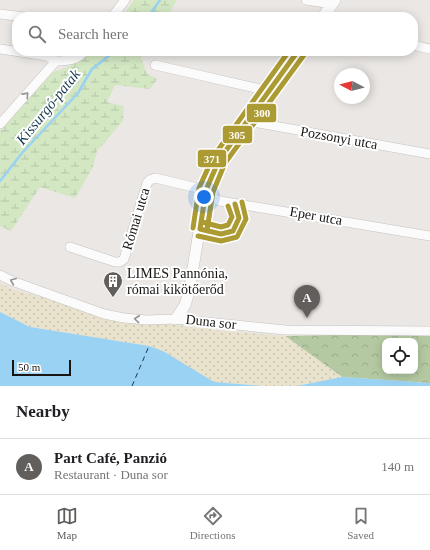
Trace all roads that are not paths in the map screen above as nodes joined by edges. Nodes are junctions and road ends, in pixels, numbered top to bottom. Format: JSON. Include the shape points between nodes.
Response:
{"nodes":[{"id":1,"x":121,"y":0,"type":"edge"},
{"id":2,"x":306,"y":0,"type":"edge"},
{"id":3,"x":334,"y":2,"type":"edge"},
{"id":4,"x":115,"y":12,"type":"edge"},
{"id":5,"x":327,"y":12,"type":"edge"},
{"id":6,"x":0,"y":14,"type":"edge"},
{"id":7,"x":12,"y":16,"type":"edge"},
{"id":8,"x":418,"y":46,"type":"edge"},
{"id":9,"x":0,"y":49,"type":"edge"},
{"id":10,"x":430,"y":49,"type":"edge"},
{"id":11,"x":12,"y":51,"type":"edge"},
{"id":12,"x":47,"y":56,"type":"edge"},
{"id":13,"x":80,"y":56,"type":"edge"},
{"id":14,"x":294,"y":56,"type":"edge"},
{"id":15,"x":56,"y":61,"type":"junction"},
{"id":16,"x":155,"y":65,"type":"dead end"},
{"id":17,"x":269,"y":91,"type":"junction"},
{"id":18,"x":247,"y":121,"type":"junction"},
{"id":19,"x":0,"y":124,"type":"edge"},
{"id":20,"x":430,"y":154,"type":"edge"},
{"id":21,"x":206,"y":190,"type":"junction"},
{"id":22,"x":430,"y":236,"type":"edge"},
{"id":23,"x":70,"y":247,"type":"dead end"},
{"id":24,"x":0,"y":275,"type":"edge"},
{"id":25,"x":176,"y":319,"type":"junction"},
{"id":26,"x":430,"y":331,"type":"edge"}],
"edges":[{"from":1,"to":4,"type":"street"},
{"from":2,"to":3,"type":"street"},
{"from":3,"to":5,"type":"street"},
{"from":6,"to":7,"type":"street"},
{"from":8,"to":10,"type":"street"},
{"from":9,"to":11,"type":"street"},
{"from":12,"to":15,"type":"street"},
{"from":13,"to":15,"type":"street","via":[[71,60]]},
{"from":14,"to":17,"type":"street"},
{"from":19,"to":15,"type":"street","one_way":true},
{"from":16,"to":17,"type":"street"},
{"from":17,"to":18,"type":"street"},
{"from":18,"to":20,"type":"street","name":"Pozsonyi utca"},
{"from":18,"to":21,"type":"street","via":[[219,160]]},
{"from":21,"to":22,"type":"street","name":"Eper utca","via":[[210,197],[220,201]]},
{"from":21,"to":23,"type":"street","name":"Római utca","via":[[155,178],[150,180],[124,259],[120,262]]},
{"from":21,"to":25,"type":"street","via":[[189,292],[185,305]]},
{"from":25,"to":24,"type":"street","name":"Duna sor","one_way":true,"via":[[146,320],[104,314]]},
{"from":25,"to":26,"type":"street","name":"Duna sor","via":[[285,330]]}]}
